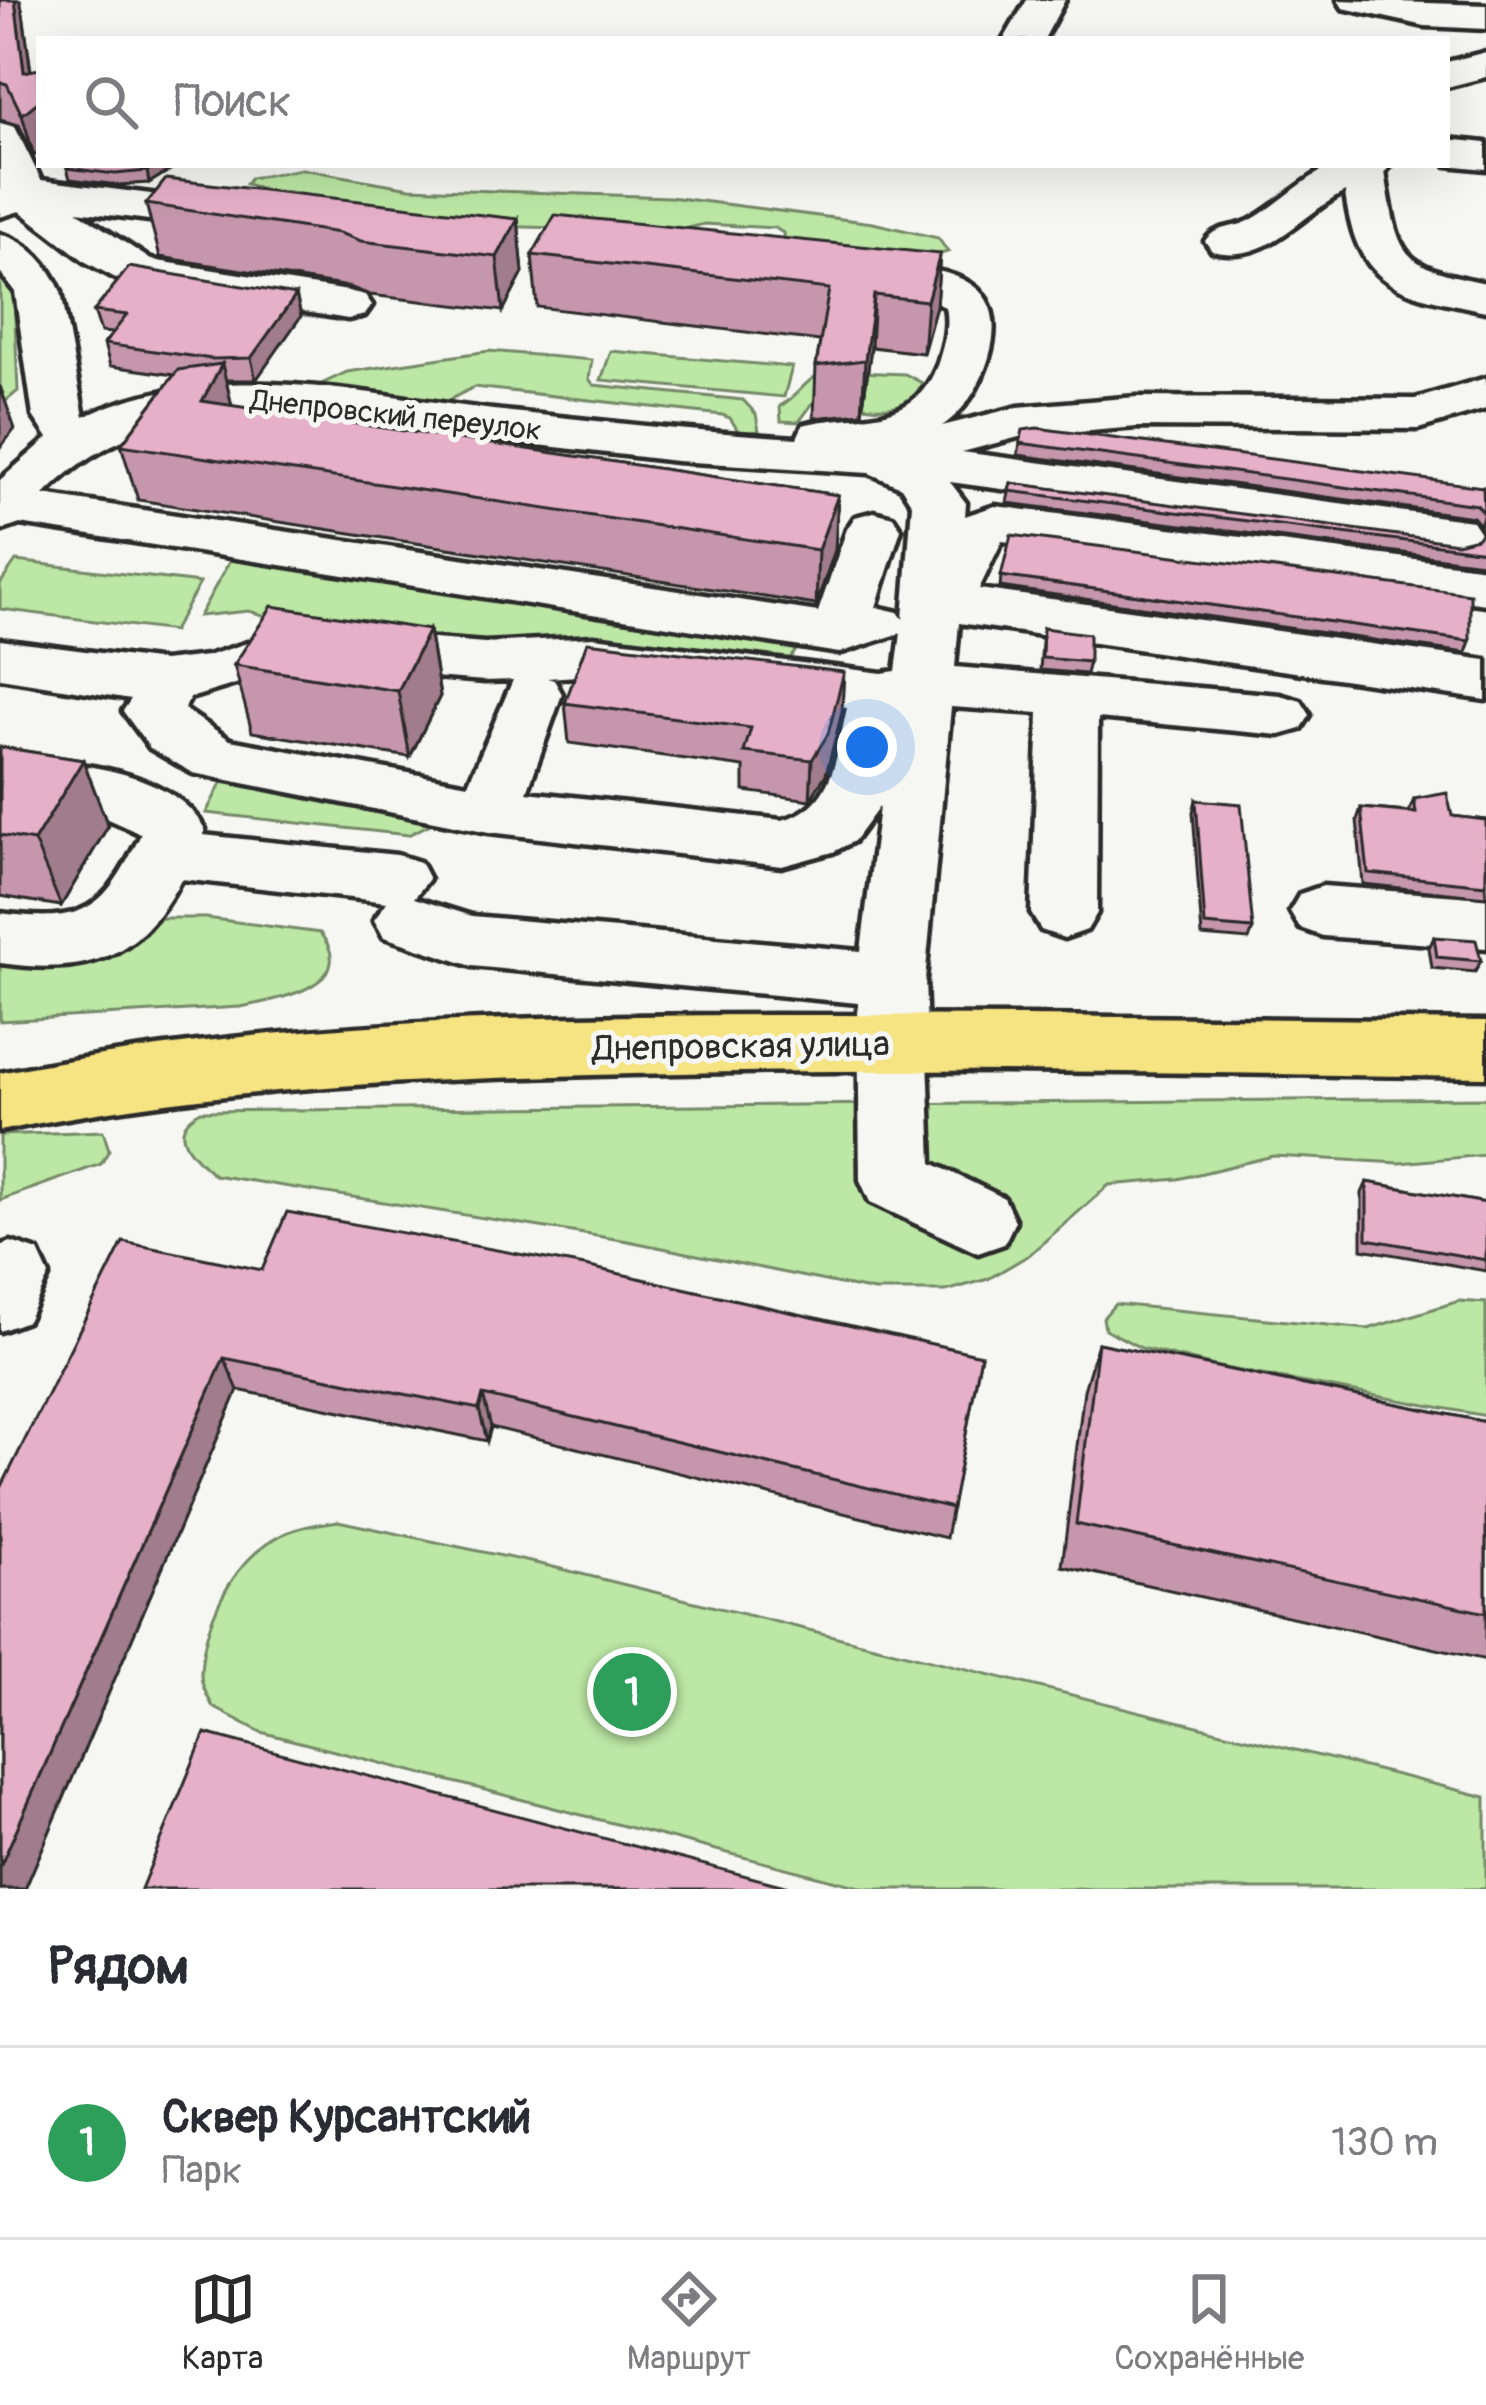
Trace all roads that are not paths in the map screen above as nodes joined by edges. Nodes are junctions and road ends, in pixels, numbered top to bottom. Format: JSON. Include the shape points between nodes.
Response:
{"nodes":[{"id":1,"x":1046,"y":0,"type":"edge"},
{"id":2,"x":1377,"y":3,"type":"edge"},
{"id":3,"x":1486,"y":17,"type":"edge"},
{"id":4,"x":1026,"y":36,"type":"edge"},
{"id":5,"x":1486,"y":64,"type":"edge"},
{"id":6,"x":1450,"y":74,"type":"edge"},
{"id":7,"x":0,"y":136,"type":"edge"},
{"id":8,"x":1450,"y":152,"type":"edge"},
{"id":9,"x":1486,"y":156,"type":"edge"},
{"id":10,"x":198,"y":168,"type":"edge"},
{"id":11,"x":1362,"y":168,"type":"edge"},
{"id":12,"x":1366,"y":168,"type":"edge"},
{"id":13,"x":11,"y":198,"type":"edge"},
{"id":14,"x":151,"y":207,"type":"junction"},
{"id":15,"x":269,"y":223,"type":"edge"},
{"id":16,"x":1228,"y":241,"type":"dead end"},
{"id":17,"x":0,"y":248,"type":"edge"},
{"id":18,"x":813,"y":273,"type":"edge"},
{"id":19,"x":1486,"y":298,"type":"edge"},
{"id":20,"x":348,"y":305,"type":"dead end"},
{"id":21,"x":50,"y":374,"type":"junction"},
{"id":22,"x":1486,"y":393,"type":"edge"},
{"id":23,"x":183,"y":402,"type":"junction"},
{"id":24,"x":1418,"y":414,"type":"junction"},
{"id":25,"x":1486,"y":424,"type":"edge"},
{"id":26,"x":74,"y":440,"type":"junction"},
{"id":27,"x":758,"y":451,"type":"junction"},
{"id":28,"x":901,"y":460,"type":"junction"},
{"id":29,"x":2,"y":508,"type":"edge"},
{"id":30,"x":874,"y":529,"type":"dead end"},
{"id":31,"x":1466,"y":559,"type":"edge"},
{"id":32,"x":1012,"y":573,"type":"edge"},
{"id":33,"x":933,"y":601,"type":"junction"},
{"id":34,"x":1486,"y":639,"type":"edge"},
{"id":35,"x":0,"y":659,"type":"edge"},
{"id":36,"x":173,"y":679,"type":"junction"},
{"id":37,"x":1486,"y":680,"type":"edge"},
{"id":38,"x":902,"y":691,"type":"junction"},
{"id":39,"x":533,"y":694,"type":"dead end"},
{"id":40,"x":1069,"y":698,"type":"junction"},
{"id":41,"x":1280,"y":715,"type":"dead end"},
{"id":42,"x":0,"y":777,"type":"edge"},
{"id":43,"x":490,"y":810,"type":"junction"},
{"id":44,"x":163,"y":854,"type":"junction"},
{"id":45,"x":1323,"y":910,"type":"dead end"},
{"id":46,"x":1064,"y":913,"type":"dead end"},
{"id":47,"x":1486,"y":923,"type":"edge"},
{"id":48,"x":0,"y":938,"type":"edge"},
{"id":49,"x":891,"y":1011,"type":"junction"},
{"id":50,"x":1486,"y":1049,"type":"edge"},
{"id":51,"x":0,"y":1102,"type":"edge"},
{"id":52,"x":978,"y":1221,"type":"dead end"}],
"edges":[{"from":1,"to":4,"type":"street"},
{"from":2,"to":3,"type":"street"},
{"from":5,"to":6,"type":"street"},
{"from":7,"to":13,"type":"street","via":[[15,163]]},
{"from":8,"to":9,"type":"street"},
{"from":10,"to":14,"type":"street"},
{"from":11,"to":16,"type":"street","via":[[1318,188],[1264,231]]},
{"from":12,"to":19,"type":"street","via":[[1372,242],[1391,268]]},
{"from":13,"to":14,"type":"street"},
{"from":13,"to":20,"type":"street","via":[[139,272]]},
{"from":14,"to":15,"type":"street"},
{"from":17,"to":21,"type":"street","via":[[38,292]]},
{"from":18,"to":27,"type":"street","via":[[932,284],[962,295],[972,326],[960,377],[939,408],[906,424],[860,435],[773,438]]},
{"from":21,"to":23,"type":"street"},
{"from":21,"to":26,"type":"street","via":[[58,416]]},
{"from":22,"to":24,"type":"street"},
{"from":23,"to":26,"type":"street","name":"Днепровский переулок"},
{"from":23,"to":27,"type":"street","name":"Днепровский переулок","via":[[263,398]]},
{"from":24,"to":25,"type":"street"},
{"from":24,"to":28,"type":"street","via":[[1113,414],[1018,422]]},
{"from":26,"to":29,"type":"street","name":"Днепровский переулок"},
{"from":27,"to":28,"type":"street","name":"Днепровский переулок"},
{"from":28,"to":31,"type":"street","via":[[995,494]]},
{"from":28,"to":33,"type":"street","via":[[939,502]]},
{"from":29,"to":30,"type":"street","via":[[859,629]]},
{"from":31,"to":33,"type":"street","via":[[995,523],[979,530],[961,575]]},
{"from":32,"to":34,"type":"street"},
{"from":33,"to":37,"type":"street"},
{"from":33,"to":38,"type":"street"},
{"from":35,"to":36,"type":"street"},
{"from":36,"to":38,"type":"street","via":[[215,674],[270,650],[322,647],[485,662],[594,656]]},
{"from":36,"to":43,"type":"street","via":[[153,711],[204,754]]},
{"from":38,"to":40,"type":"street","via":[[963,686]]},
{"from":38,"to":43,"type":"street","via":[[850,812],[825,834],[782,843]]},
{"from":38,"to":49,"type":"street"},
{"from":39,"to":43,"type":"street"},
{"from":40,"to":41,"type":"street"},
{"from":40,"to":46,"type":"street"},
{"from":42,"to":44,"type":"street","via":[[150,808],[174,829]]},
{"from":44,"to":48,"type":"street","via":[[145,893],[105,932],[68,942]]},
{"from":44,"to":49,"type":"street","via":[[402,900],[472,940]]},
{"from":45,"to":47,"type":"street"},
{"from":49,"to":50,"type":"main road","name":"Днепровская улица"},
{"from":49,"to":51,"type":"main road","name":"Днепровская улица","via":[[162,1071]]},
{"from":49,"to":52,"type":"street","via":[[896,1180]]}]}
